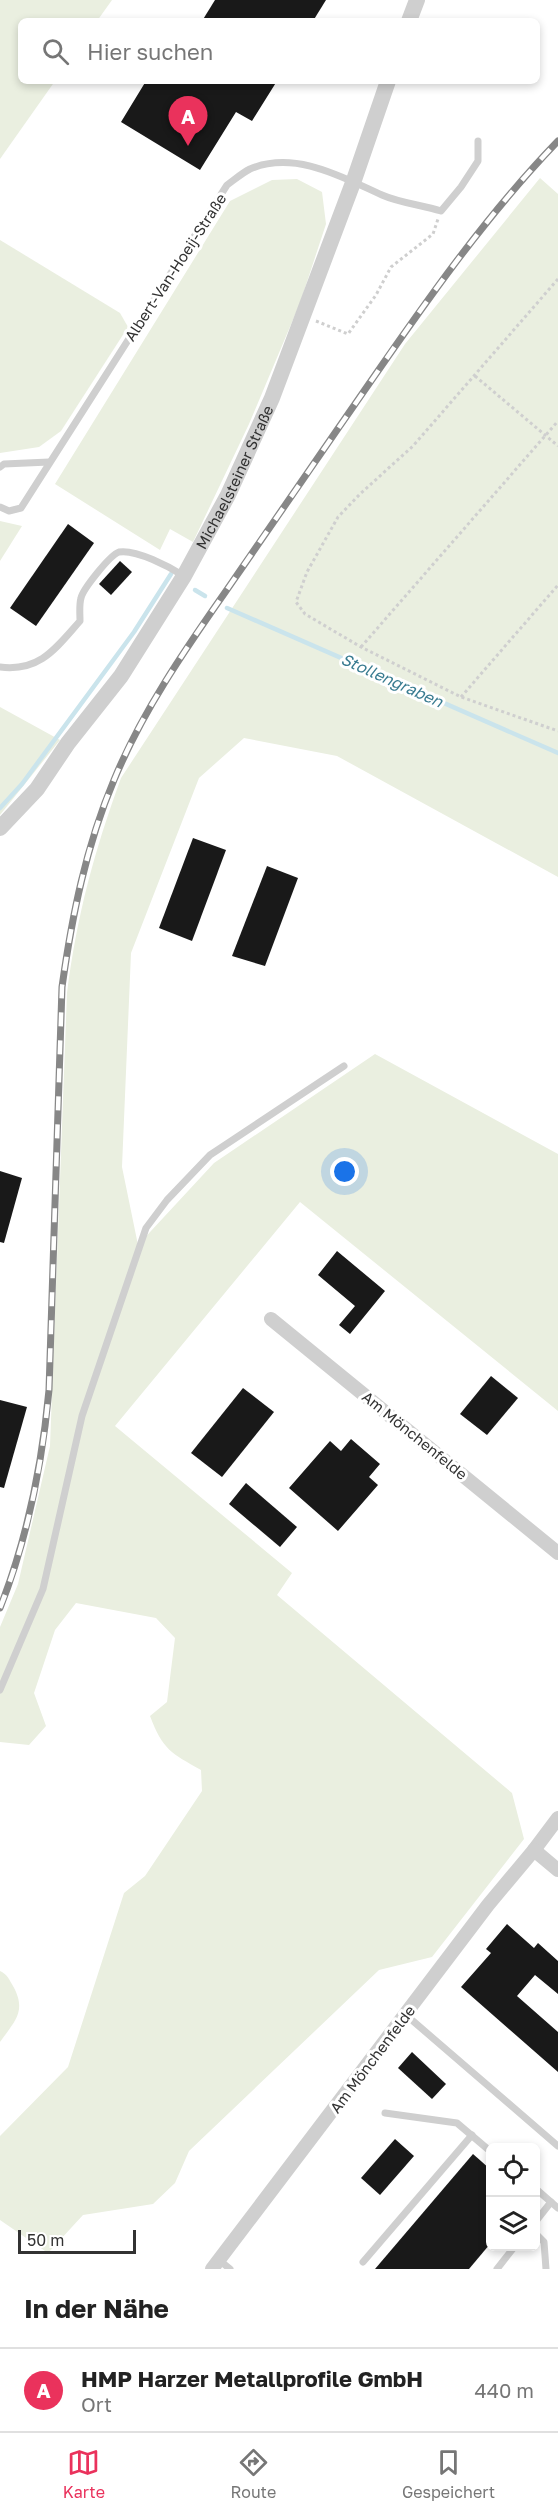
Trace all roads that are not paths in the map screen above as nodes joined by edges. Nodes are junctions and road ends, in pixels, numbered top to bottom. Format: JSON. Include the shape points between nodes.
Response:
{"nodes":[{"id":1,"x":417,"y":0,"type":"edge"},
{"id":2,"x":410,"y":18,"type":"edge"},
{"id":3,"x":387,"y":84,"type":"edge"},
{"id":4,"x":478,"y":141,"type":"dead end"},
{"id":5,"x":354,"y":180,"type":"junction"},
{"id":6,"x":49,"y":462,"type":"junction"},
{"id":7,"x":0,"y":467,"type":"edge"},
{"id":8,"x":0,"y":507,"type":"edge"},
{"id":9,"x":184,"y":576,"type":"junction"},
{"id":10,"x":0,"y":667,"type":"edge"},
{"id":11,"x":0,"y":828,"type":"edge"},
{"id":12,"x":344,"y":1066,"type":"dead end"},
{"id":13,"x":271,"y":1319,"type":"dead end"},
{"id":14,"x":558,"y":1553,"type":"edge"},
{"id":15,"x":0,"y":1690,"type":"edge"},
{"id":16,"x":558,"y":1818,"type":"edge"},
{"id":17,"x":534,"y":1850,"type":"junction"},
{"id":18,"x":558,"y":1870,"type":"edge"},
{"id":19,"x":406,"y":2015,"type":"junction"},
{"id":20,"x":385,"y":2113,"type":"dead end"},
{"id":21,"x":472,"y":2135,"type":"junction"},
{"id":22,"x":558,"y":2146,"type":"edge"},
{"id":23,"x":486,"y":2147,"type":"edge"},
{"id":24,"x":540,"y":2192,"type":"edge"},
{"id":25,"x":551,"y":2202,"type":"junction"},
{"id":26,"x":558,"y":2208,"type":"edge"},
{"id":27,"x":540,"y":2216,"type":"edge"},
{"id":28,"x":540,"y":2238,"type":"edge"},
{"id":29,"x":512,"y":2251,"type":"edge"},
{"id":30,"x":363,"y":2262,"type":"dead end"},
{"id":31,"x":216,"y":2264,"type":"edge"},
{"id":32,"x":230,"y":2269,"type":"edge"},
{"id":33,"x":496,"y":2269,"type":"edge"},
{"id":34,"x":546,"y":2269,"type":"edge"}],
"edges":[{"from":1,"to":2,"type":"street"},
{"from":3,"to":5,"type":"street","name":"Michaelsteiner Straße"},
{"from":4,"to":5,"type":"lane","name":"Albert-Van-Hoeij-Straße","via":[[478,161],[441,211],[384,196]]},
{"from":5,"to":6,"type":"lane","name":"Albert-Van-Hoeij-Straße","via":[[300,164],[273,164],[249,170],[227,185]]},
{"from":5,"to":9,"type":"street","name":"Michaelsteiner Straße","via":[[272,398],[228,495]]},
{"from":6,"to":7,"type":"lane"},
{"from":6,"to":8,"type":"lane","name":"Albert-Van-Hoeij-Straße","via":[[21,508],[9,511]]},
{"from":9,"to":10,"type":"lane","via":[[135,554],[119,552],[108,559],[81,596],[80,621],[49,654],[34,665]]},
{"from":9,"to":11,"type":"street","name":"Michaelsteiner Straße","via":[[121,676],[37,789]]},
{"from":12,"to":15,"type":"lane","via":[[210,1155],[146,1228],[82,1416],[43,1589]]},
{"from":13,"to":14,"type":"street","name":"Am Mönchenfelde"},
{"from":16,"to":17,"type":"street","name":"Am Mönchenfelde"},
{"from":17,"to":18,"type":"street"},
{"from":17,"to":19,"type":"street","name":"Am Mönchenfelde"},
{"from":19,"to":22,"type":"lane"},
{"from":19,"to":31,"type":"street","name":"Am Mönchenfelde"},
{"from":20,"to":21,"type":"lane","via":[[457,2123]]},
{"from":21,"to":23,"type":"lane"},
{"from":21,"to":30,"type":"lane"},
{"from":24,"to":25,"type":"lane"},
{"from":25,"to":26,"type":"lane"},
{"from":25,"to":27,"type":"lane"},
{"from":28,"to":34,"type":"lane","via":[[544,2242]]},
{"from":29,"to":33,"type":"lane"},
{"from":31,"to":32,"type":"lane"}]}
